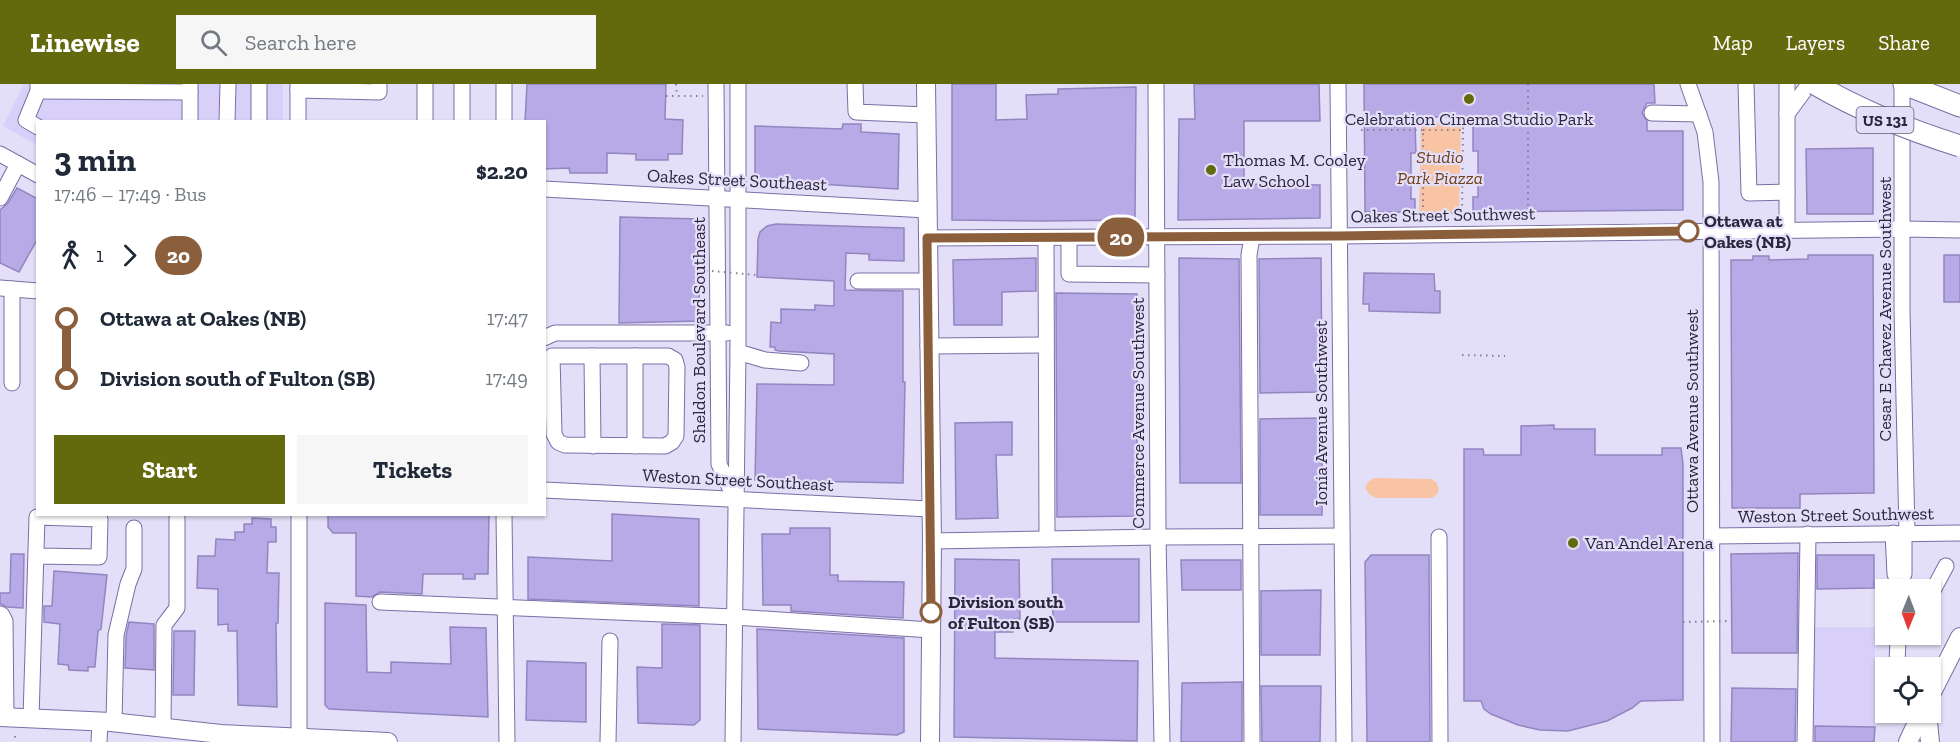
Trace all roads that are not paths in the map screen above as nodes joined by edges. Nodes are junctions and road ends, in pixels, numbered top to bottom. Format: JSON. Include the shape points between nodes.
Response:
{"nodes":[{"id":1,"x":228,"y":84,"type":"edge"},
{"id":2,"x":259,"y":84,"type":"edge"},
{"id":3,"x":379,"y":84,"type":"edge"},
{"id":4,"x":425,"y":84,"type":"edge"},
{"id":5,"x":462,"y":84,"type":"edge"},
{"id":6,"x":504,"y":84,"type":"edge"},
{"id":7,"x":716,"y":84,"type":"edge"},
{"id":8,"x":738,"y":84,"type":"edge"},
{"id":9,"x":855,"y":84,"type":"edge"},
{"id":10,"x":926,"y":84,"type":"edge"},
{"id":11,"x":1155,"y":84,"type":"edge"},
{"id":12,"x":1338,"y":84,"type":"edge"},
{"id":13,"x":1688,"y":84,"type":"edge"},
{"id":14,"x":1746,"y":84,"type":"edge"},
{"id":15,"x":1787,"y":84,"type":"edge"},
{"id":16,"x":1809,"y":84,"type":"edge"},
{"id":17,"x":1815,"y":84,"type":"edge"},
{"id":18,"x":1903,"y":84,"type":"edge"},
{"id":19,"x":38,"y":87,"type":"edge"},
{"id":20,"x":298,"y":87,"type":"edge"},
{"id":21,"x":149,"y":88,"type":"edge"},
{"id":22,"x":190,"y":88,"type":"edge"},
{"id":23,"x":1960,"y":106,"type":"edge"},
{"id":24,"x":1652,"y":113,"type":"dead end"},
{"id":25,"x":1699,"y":114,"type":"junction"},
{"id":26,"x":1786,"y":114,"type":"junction"},
{"id":27,"x":926,"y":115,"type":"junction"},
{"id":28,"x":190,"y":120,"type":"edge"},
{"id":29,"x":227,"y":120,"type":"edge"},
{"id":30,"x":259,"y":120,"type":"edge"},
{"id":31,"x":298,"y":120,"type":"edge"},
{"id":32,"x":425,"y":120,"type":"edge"},
{"id":33,"x":462,"y":120,"type":"edge"},
{"id":34,"x":504,"y":120,"type":"edge"},
{"id":35,"x":36,"y":126,"type":"edge"},
{"id":36,"x":1960,"y":146,"type":"edge"},
{"id":37,"x":0,"y":154,"type":"edge"},
{"id":38,"x":18,"y":164,"type":"junction"},
{"id":39,"x":36,"y":174,"type":"edge"},
{"id":40,"x":546,"y":189,"type":"edge"},
{"id":41,"x":1787,"y":192,"type":"junction"},
{"id":42,"x":0,"y":198,"type":"edge"},
{"id":43,"x":717,"y":199,"type":"junction"},
{"id":44,"x":739,"y":200,"type":"junction"},
{"id":45,"x":927,"y":210,"type":"junction"},
{"id":46,"x":1904,"y":229,"type":"junction"},
{"id":47,"x":1787,"y":230,"type":"junction"},
{"id":48,"x":1960,"y":230,"type":"edge"},
{"id":49,"x":1712,"y":231,"type":"junction"},
{"id":50,"x":1339,"y":236,"type":"junction"},
{"id":51,"x":1156,"y":237,"type":"junction"},
{"id":52,"x":1252,"y":237,"type":"junction"},
{"id":53,"x":927,"y":238,"type":"junction"},
{"id":54,"x":1046,"y":238,"type":"junction"},
{"id":55,"x":1069,"y":238,"type":"junction"},
{"id":56,"x":1157,"y":275,"type":"junction"},
{"id":57,"x":858,"y":280,"type":"dead end"},
{"id":58,"x":927,"y":281,"type":"junction"},
{"id":59,"x":6,"y":289,"type":"edge"},
{"id":60,"x":36,"y":291,"type":"edge"},
{"id":61,"x":718,"y":333,"type":"junction"},
{"id":62,"x":738,"y":333,"type":"junction"},
{"id":63,"x":546,"y":337,"type":"edge"},
{"id":64,"x":1047,"y":345,"type":"junction"},
{"id":65,"x":928,"y":346,"type":"junction"},
{"id":66,"x":738,"y":352,"type":"junction"},
{"id":67,"x":547,"y":356,"type":"edge"},
{"id":68,"x":592,"y":356,"type":"junction"},
{"id":69,"x":635,"y":356,"type":"junction"},
{"id":70,"x":801,"y":363,"type":"dead end"},
{"id":71,"x":12,"y":383,"type":"dead end"},
{"id":72,"x":593,"y":446,"type":"junction"},
{"id":73,"x":635,"y":446,"type":"junction"},
{"id":74,"x":546,"y":490,"type":"edge"},
{"id":75,"x":735,"y":500,"type":"junction"},
{"id":76,"x":930,"y":509,"type":"junction"},
{"id":77,"x":299,"y":516,"type":"edge"},
{"id":78,"x":504,"y":516,"type":"edge"},
{"id":79,"x":177,"y":518,"type":"dead end"},
{"id":80,"x":134,"y":528,"type":"dead end"},
{"id":81,"x":1901,"y":533,"type":"junction"},
{"id":82,"x":1960,"y":533,"type":"edge"},
{"id":83,"x":1808,"y":534,"type":"junction"},
{"id":84,"x":1250,"y":536,"type":"junction"},
{"id":85,"x":1342,"y":536,"type":"junction"},
{"id":86,"x":1712,"y":536,"type":"junction"},
{"id":87,"x":1158,"y":537,"type":"junction"},
{"id":88,"x":1439,"y":537,"type":"dead end"},
{"id":89,"x":1047,"y":539,"type":"junction"},
{"id":90,"x":932,"y":541,"type":"junction"},
{"id":91,"x":37,"y":556,"type":"junction"},
{"id":92,"x":1947,"y":566,"type":"dead end"},
{"id":93,"x":1897,"y":579,"type":"edge"},
{"id":94,"x":1940,"y":579,"type":"edge"},
{"id":95,"x":380,"y":603,"type":"dead end"},
{"id":96,"x":504,"y":608,"type":"junction"},
{"id":97,"x":0,"y":614,"type":"edge"},
{"id":98,"x":734,"y":617,"type":"junction"},
{"id":99,"x":931,"y":630,"type":"junction"},
{"id":100,"x":1960,"y":638,"type":"edge"},
{"id":101,"x":610,"y":641,"type":"dead end"},
{"id":102,"x":1941,"y":675,"type":"edge"},
{"id":103,"x":3,"y":717,"type":"edge"},
{"id":104,"x":31,"y":718,"type":"junction"},
{"id":105,"x":107,"y":722,"type":"junction"},
{"id":106,"x":1918,"y":723,"type":"edge"},
{"id":107,"x":1926,"y":723,"type":"edge"},
{"id":108,"x":163,"y":727,"type":"junction"},
{"id":109,"x":200,"y":737,"type":"edge"},
{"id":110,"x":299,"y":737,"type":"junction"},
{"id":111,"x":99,"y":742,"type":"edge"},
{"id":112,"x":388,"y":742,"type":"edge"},
{"id":113,"x":507,"y":742,"type":"edge"},
{"id":114,"x":608,"y":742,"type":"edge"},
{"id":115,"x":733,"y":742,"type":"edge"},
{"id":116,"x":930,"y":742,"type":"edge"},
{"id":117,"x":1162,"y":742,"type":"edge"},
{"id":118,"x":1252,"y":742,"type":"edge"},
{"id":119,"x":1344,"y":742,"type":"edge"},
{"id":120,"x":1440,"y":742,"type":"edge"},
{"id":121,"x":1712,"y":742,"type":"edge"},
{"id":122,"x":1805,"y":742,"type":"edge"},
{"id":123,"x":1908,"y":742,"type":"edge"},
{"id":124,"x":1930,"y":742,"type":"edge"}],
"edges":[{"from":1,"to":29,"type":"street"},
{"from":2,"to":30,"type":"street"},
{"from":3,"to":20,"type":"street","via":[[379,92]]},
{"from":4,"to":32,"type":"street"},
{"from":5,"to":33,"type":"street"},
{"from":6,"to":34,"type":"street"},
{"from":7,"to":43,"type":"street","name":"Sheldon Boulevard Southeast"},
{"from":8,"to":44,"type":"street","name":"Sheldon Boulevard Southeast"},
{"from":9,"to":27,"type":"street","via":[[856,112]]},
{"from":10,"to":27,"type":"main road"},
{"from":11,"to":51,"type":"street","name":"Commerce Avenue Southwest"},
{"from":12,"to":50,"type":"street","name":"Ionia Avenue Southwest"},
{"from":13,"to":25,"type":"street","name":"Ottawa Avenue Southwest"},
{"from":14,"to":41,"type":"street","via":[[1749,193]]},
{"from":15,"to":26,"type":"street"},
{"from":16,"to":26,"type":"street"},
{"from":17,"to":36,"type":"highway","number":"US 131","bridge":true,"via":[[1910,130]]},
{"from":18,"to":23,"type":"highway","number":"US 131"},
{"from":18,"to":46,"type":"street","name":"Cesar E Chavez Avenue Southwest"},
{"from":19,"to":21,"type":"street"},
{"from":19,"to":35,"type":"street","via":[[26,120]]},
{"from":20,"to":31,"type":"street"},
{"from":21,"to":22,"type":"street"},
{"from":22,"to":28,"type":"street"},
{"from":24,"to":25,"type":"street"},
{"from":25,"to":49,"type":"street","name":"Ottawa Avenue Southwest","via":[[1709,154]]},
{"from":26,"to":41,"type":"street"},
{"from":27,"to":45,"type":"main road"},
{"from":37,"to":38,"type":"street"},
{"from":38,"to":39,"type":"street"},
{"from":38,"to":42,"type":"street"},
{"from":40,"to":43,"type":"street","name":"Oakes Street Southeast"},
{"from":41,"to":47,"type":"street"},
{"from":43,"to":44,"type":"street","name":"Oakes Street Southeast"},
{"from":43,"to":61,"type":"street","name":"Sheldon Boulevard Southeast"},
{"from":44,"to":45,"type":"street","name":"Oakes Street Southeast"},
{"from":44,"to":62,"type":"street","name":"Sheldon Boulevard Southeast"},
{"from":45,"to":53,"type":"main road"},
{"from":46,"to":47,"type":"street","name":"Oakes Street Southwest"},
{"from":46,"to":48,"type":"street","name":"Oakes Street Southwest"},
{"from":46,"to":81,"type":"street","name":"Cesar E Chavez Avenue Southwest"},
{"from":47,"to":49,"type":"street","name":"Oakes Street Southwest"},
{"from":49,"to":50,"type":"street","name":"Oakes Street Southwest"},
{"from":49,"to":86,"type":"street","name":"Ottawa Avenue Southwest"},
{"from":50,"to":52,"type":"street","name":"Oakes Street Southwest"},
{"from":50,"to":85,"type":"street","name":"Ionia Avenue Southwest"},
{"from":51,"to":52,"type":"street","name":"Oakes Street Southwest"},
{"from":51,"to":55,"type":"street","name":"Oakes Street Southwest"},
{"from":51,"to":56,"type":"street","name":"Commerce Avenue Southwest"},
{"from":52,"to":84,"type":"street"},
{"from":53,"to":54,"type":"street","name":"Oakes Street Southwest"},
{"from":53,"to":58,"type":"main road"},
{"from":54,"to":55,"type":"street","name":"Oakes Street Southwest"},
{"from":54,"to":64,"type":"street"},
{"from":55,"to":56,"type":"street","via":[[1069,274]]},
{"from":56,"to":87,"type":"street","name":"Commerce Avenue Southwest"},
{"from":57,"to":58,"type":"street"},
{"from":58,"to":65,"type":"main road"},
{"from":59,"to":60,"type":"street"},
{"from":59,"to":71,"type":"street"},
{"from":61,"to":62,"type":"street"},
{"from":61,"to":63,"type":"street","via":[[555,333]]},
{"from":61,"to":75,"type":"street","name":"Sheldon Boulevard Southeast","via":[[719,464]]},
{"from":62,"to":66,"type":"street","name":"Sheldon Boulevard Southeast"},
{"from":64,"to":65,"type":"street"},
{"from":64,"to":89,"type":"street"},
{"from":65,"to":76,"type":"main road"},
{"from":66,"to":70,"type":"street","via":[[765,360]]},
{"from":66,"to":75,"type":"street","name":"Sheldon Boulevard Southeast"},
{"from":67,"to":68,"type":"street"},
{"from":67,"to":72,"type":"street","via":[[558,442]]},
{"from":68,"to":69,"type":"street"},
{"from":68,"to":72,"type":"street"},
{"from":69,"to":73,"type":"street"},
{"from":69,"to":73,"type":"street","via":[[668,356],[677,367],[676,436],[665,446]]},
{"from":72,"to":73,"type":"street"},
{"from":74,"to":75,"type":"street","name":"Weston Street Southeast"},
{"from":75,"to":76,"type":"street","name":"Weston Street Southeast"},
{"from":75,"to":98,"type":"street","name":"Sheldon Boulevard Southeast"},
{"from":76,"to":90,"type":"main road"},
{"from":77,"to":110,"type":"street"},
{"from":78,"to":96,"type":"street"},
{"from":79,"to":108,"type":"street","via":[[177,608],[164,625]]},
{"from":80,"to":105,"type":"street","via":[[134,569],[116,635]]},
{"from":81,"to":82,"type":"street","name":"Weston Street Southwest"},
{"from":81,"to":83,"type":"street","name":"Weston Street Southwest"},
{"from":81,"to":93,"type":"street","name":"Cesar E Chavez Avenue Southwest"},
{"from":83,"to":86,"type":"street","name":"Weston Street Southwest"},
{"from":83,"to":122,"type":"street"},
{"from":84,"to":85,"type":"street"},
{"from":84,"to":87,"type":"street"},
{"from":84,"to":118,"type":"street"},
{"from":85,"to":119,"type":"street","name":"Ionia Avenue Southwest"},
{"from":86,"to":121,"type":"street","name":"Ottawa Avenue Southwest"},
{"from":87,"to":89,"type":"street"},
{"from":87,"to":117,"type":"street","name":"Commerce Avenue Southwest"},
{"from":88,"to":120,"type":"street"},
{"from":89,"to":90,"type":"street"},
{"from":90,"to":99,"type":"main road"},
{"from":91,"to":91,"type":"street","via":[[37,517],[100,519],[99,556]]},
{"from":91,"to":104,"type":"street"},
{"from":92,"to":94,"type":"street"},
{"from":95,"to":96,"type":"street"},
{"from":96,"to":98,"type":"street"},
{"from":96,"to":113,"type":"street"},
{"from":97,"to":103,"type":"street","via":[[5,621]]},
{"from":98,"to":99,"type":"street"},
{"from":98,"to":115,"type":"street","name":"Sheldon Boulevard Southeast"},
{"from":99,"to":116,"type":"main road"},
{"from":100,"to":102,"type":"main road"},
{"from":101,"to":114,"type":"street"},
{"from":103,"to":104,"type":"main road"},
{"from":104,"to":105,"type":"main road"},
{"from":105,"to":108,"type":"main road"},
{"from":105,"to":111,"type":"street"},
{"from":106,"to":123,"type":"main road"},
{"from":107,"to":124,"type":"main road"},
{"from":108,"to":109,"type":"main road"},
{"from":109,"to":110,"type":"main road"},
{"from":110,"to":112,"type":"main road"}]}
